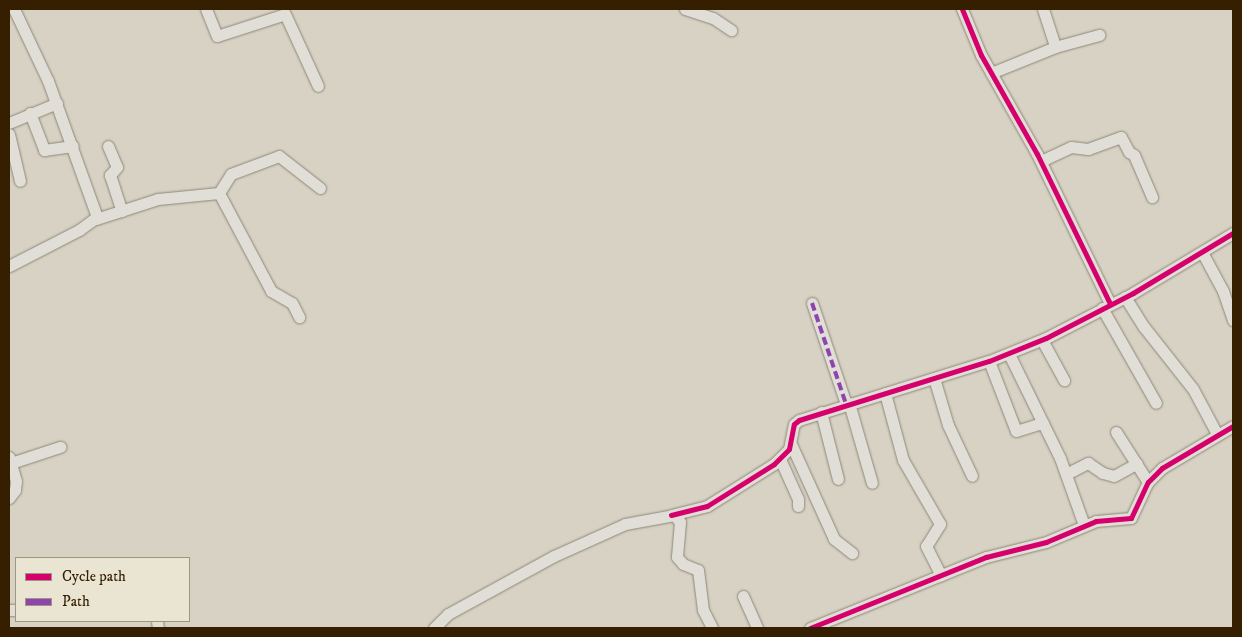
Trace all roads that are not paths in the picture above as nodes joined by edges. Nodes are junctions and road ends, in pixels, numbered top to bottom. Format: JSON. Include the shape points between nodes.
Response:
{"nodes":[{"id":1,"x":11,"y":9,"type":"edge"},
{"id":2,"x":206,"y":9,"type":"edge"},
{"id":3,"x":685,"y":9,"type":"edge"},
{"id":4,"x":962,"y":9,"type":"edge"},
{"id":5,"x":1044,"y":9,"type":"edge"},
{"id":6,"x":731,"y":30,"type":"dead end"},
{"id":7,"x":1099,"y":35,"type":"dead end"},
{"id":8,"x":1056,"y":47,"type":"junction"},
{"id":9,"x":991,"y":73,"type":"junction"},
{"id":10,"x":318,"y":86,"type":"dead end"},
{"id":11,"x":57,"y":103,"type":"junction"},
{"id":12,"x":30,"y":113,"type":"junction"},
{"id":13,"x":9,"y":123,"type":"edge"},
{"id":14,"x":9,"y":134,"type":"edge"},
{"id":15,"x":73,"y":146,"type":"junction"},
{"id":16,"x":108,"y":146,"type":"dead end"},
{"id":17,"x":1041,"y":161,"type":"junction"},
{"id":18,"x":20,"y":181,"type":"dead end"},
{"id":19,"x":320,"y":188,"type":"dead end"},
{"id":20,"x":219,"y":193,"type":"junction"},
{"id":21,"x":1152,"y":197,"type":"dead end"},
{"id":22,"x":122,"y":211,"type":"junction"},
{"id":23,"x":96,"y":219,"type":"junction"},
{"id":24,"x":1233,"y":233,"type":"edge"},
{"id":25,"x":1202,"y":252,"type":"junction"},
{"id":26,"x":9,"y":266,"type":"edge"},
{"id":27,"x":1125,"y":297,"type":"junction"},
{"id":28,"x":812,"y":303,"type":"dead end"},
{"id":29,"x":1106,"y":306,"type":"junction"},
{"id":30,"x":299,"y":317,"type":"dead end"},
{"id":31,"x":1233,"y":320,"type":"edge"},
{"id":32,"x":1042,"y":340,"type":"junction"},
{"id":33,"x":1009,"y":354,"type":"junction"},
{"id":34,"x":989,"y":361,"type":"junction"},
{"id":35,"x":934,"y":378,"type":"junction"},
{"id":36,"x":1064,"y":380,"type":"dead end"},
{"id":37,"x":885,"y":393,"type":"junction"},
{"id":38,"x":1156,"y":403,"type":"dead end"},
{"id":39,"x":847,"y":404,"type":"junction"},
{"id":40,"x":821,"y":412,"type":"junction"},
{"id":41,"x":1043,"y":423,"type":"junction"},
{"id":42,"x":1232,"y":428,"type":"edge"},
{"id":43,"x":1116,"y":432,"type":"dead end"},
{"id":44,"x":1217,"y":434,"type":"junction"},
{"id":45,"x":792,"y":444,"type":"junction"},
{"id":46,"x":60,"y":447,"type":"dead end"},
{"id":47,"x":10,"y":459,"type":"edge"},
{"id":48,"x":780,"y":459,"type":"junction"},
{"id":49,"x":1137,"y":463,"type":"junction"},
{"id":50,"x":1066,"y":474,"type":"junction"},
{"id":51,"x":972,"y":476,"type":"dead end"},
{"id":52,"x":838,"y":479,"type":"dead end"},
{"id":53,"x":1148,"y":482,"type":"junction"},
{"id":54,"x":872,"y":483,"type":"dead end"},
{"id":55,"x":9,"y":498,"type":"edge"},
{"id":56,"x":798,"y":506,"type":"dead end"},
{"id":57,"x":671,"y":515,"type":"junction"},
{"id":58,"x":1084,"y":524,"type":"junction"},
{"id":59,"x":852,"y":553,"type":"dead end"},
{"id":60,"x":941,"y":575,"type":"junction"},
{"id":61,"x":743,"y":596,"type":"dead end"},
{"id":62,"x":434,"y":628,"type":"edge"},
{"id":63,"x":712,"y":628,"type":"edge"},
{"id":64,"x":757,"y":628,"type":"edge"},
{"id":65,"x":810,"y":628,"type":"edge"}],
"edges":[{"from":1,"to":11,"type":"street"},
{"from":2,"to":10,"type":"street","via":[[217,36],[285,14]]},
{"from":3,"to":6,"type":"street","via":[[713,18]]},
{"from":4,"to":9,"type":"street"},
{"from":5,"to":8,"type":"street"},
{"from":7,"to":8,"type":"street"},
{"from":8,"to":9,"type":"street"},
{"from":9,"to":17,"type":"street"},
{"from":11,"to":12,"type":"street"},
{"from":11,"to":15,"type":"street"},
{"from":12,"to":13,"type":"street"},
{"from":12,"to":15,"type":"street","via":[[44,150]]},
{"from":14,"to":18,"type":"street"},
{"from":15,"to":23,"type":"street","via":[[95,207]]},
{"from":16,"to":22,"type":"street","via":[[116,167],[110,175]]},
{"from":17,"to":21,"type":"street","via":[[1071,147],[1088,149],[1121,137],[1134,155]]},
{"from":17,"to":29,"type":"street"},
{"from":19,"to":20,"type":"street","via":[[279,156],[231,174]]},
{"from":20,"to":22,"type":"street","via":[[158,199]]},
{"from":20,"to":30,"type":"street","via":[[271,291],[292,303]]},
{"from":22,"to":23,"type":"street"},
{"from":23,"to":26,"type":"street"},
{"from":24,"to":25,"type":"street"},
{"from":25,"to":27,"type":"street"},
{"from":25,"to":31,"type":"street"},
{"from":27,"to":29,"type":"street"},
{"from":27,"to":44,"type":"street","via":[[1144,327],[1193,389]]},
{"from":28,"to":39,"type":"street"},
{"from":29,"to":32,"type":"street"},
{"from":29,"to":38,"type":"street"},
{"from":32,"to":33,"type":"street"},
{"from":32,"to":36,"type":"street"},
{"from":33,"to":34,"type":"street"},
{"from":33,"to":41,"type":"street"},
{"from":34,"to":35,"type":"street"},
{"from":34,"to":41,"type":"street","via":[[1016,431]]},
{"from":35,"to":37,"type":"street"},
{"from":35,"to":51,"type":"street","via":[[948,425]]},
{"from":37,"to":39,"type":"street"},
{"from":37,"to":60,"type":"street","via":[[903,460],[940,524],[926,546]]},
{"from":39,"to":40,"type":"street"},
{"from":39,"to":54,"type":"street"},
{"from":40,"to":45,"type":"street","via":[[796,421]]},
{"from":40,"to":52,"type":"street"},
{"from":41,"to":50,"type":"street"},
{"from":42,"to":44,"type":"street"},
{"from":43,"to":49,"type":"street"},
{"from":44,"to":53,"type":"street","via":[[1170,462]]},
{"from":45,"to":48,"type":"street"},
{"from":45,"to":59,"type":"street","via":[[834,539]]},
{"from":46,"to":47,"type":"street"},
{"from":47,"to":55,"type":"street","via":[[16,481],[15,490]]},
{"from":48,"to":56,"type":"street","via":[[798,499]]},
{"from":48,"to":57,"type":"street","via":[[707,506]]},
{"from":49,"to":50,"type":"street","via":[[1114,476],[1088,463]]},
{"from":49,"to":53,"type":"street"},
{"from":50,"to":58,"type":"street"},
{"from":53,"to":58,"type":"street","via":[[1131,518]]},
{"from":57,"to":62,"type":"street","via":[[625,524],[554,556],[448,614]]},
{"from":57,"to":63,"type":"street","via":[[677,515],[679,519],[677,557],[683,564],[698,570],[702,610]]},
{"from":58,"to":60,"type":"street","via":[[1046,542],[986,558]]},
{"from":60,"to":65,"type":"street"},
{"from":61,"to":64,"type":"street"}]}
